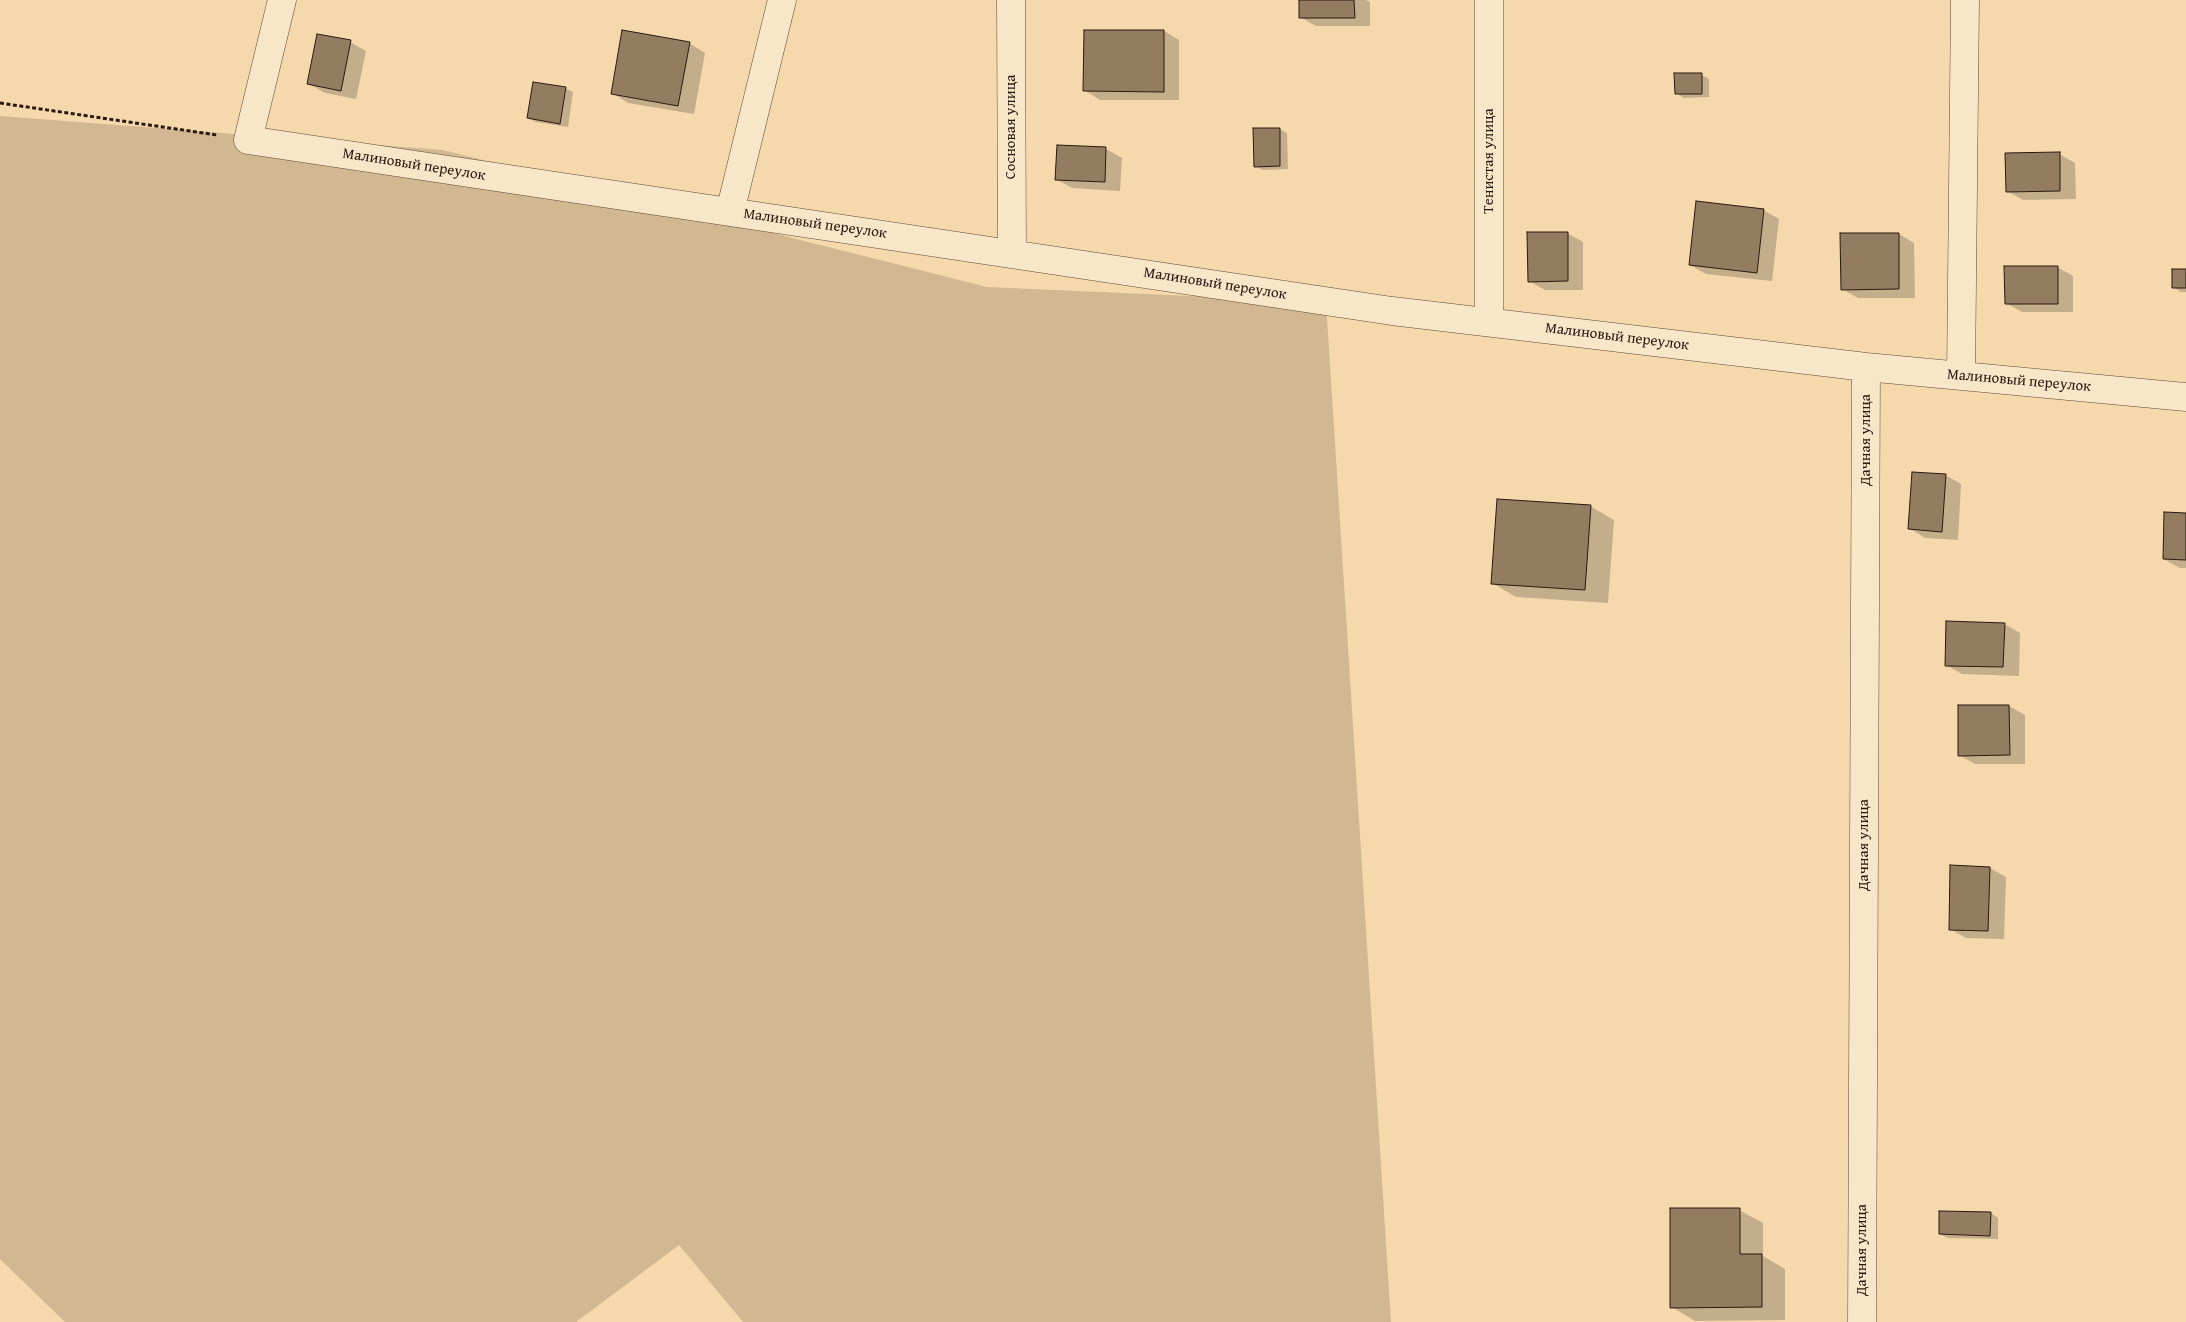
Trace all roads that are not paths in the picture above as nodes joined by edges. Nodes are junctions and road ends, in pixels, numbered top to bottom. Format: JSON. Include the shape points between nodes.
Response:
{"nodes":[{"id":1,"x":282,"y":0,"type":"edge"},
{"id":2,"x":782,"y":0,"type":"edge"},
{"id":3,"x":1011,"y":0,"type":"edge"},
{"id":4,"x":1489,"y":0,"type":"edge"},
{"id":5,"x":1965,"y":0,"type":"edge"},
{"id":6,"x":730,"y":212,"type":"junction"},
{"id":7,"x":1012,"y":254,"type":"junction"},
{"id":8,"x":1489,"y":322,"type":"junction"},
{"id":9,"x":1866,"y":367,"type":"junction"},
{"id":10,"x":1961,"y":376,"type":"junction"},
{"id":11,"x":2186,"y":397,"type":"edge"},
{"id":12,"x":1862,"y":1322,"type":"edge"}],
"edges":[{"from":1,"to":6,"type":"street","name":"Малиновый переулок","via":[[248,140]]},
{"from":2,"to":6,"type":"street"},
{"from":3,"to":7,"type":"street","name":"Сосновая улица"},
{"from":4,"to":8,"type":"street","name":"Тенистая улица"},
{"from":5,"to":10,"type":"street"},
{"from":6,"to":7,"type":"street","name":"Малиновый переулок"},
{"from":7,"to":8,"type":"street","name":"Малиновый переулок","via":[[1392,311]]},
{"from":8,"to":9,"type":"street","name":"Малиновый переулок"},
{"from":9,"to":10,"type":"street","name":"Малиновый переулок"},
{"from":9,"to":12,"type":"street","name":"Дачная улица"},
{"from":10,"to":11,"type":"street","name":"Малиновый переулок"}]}
